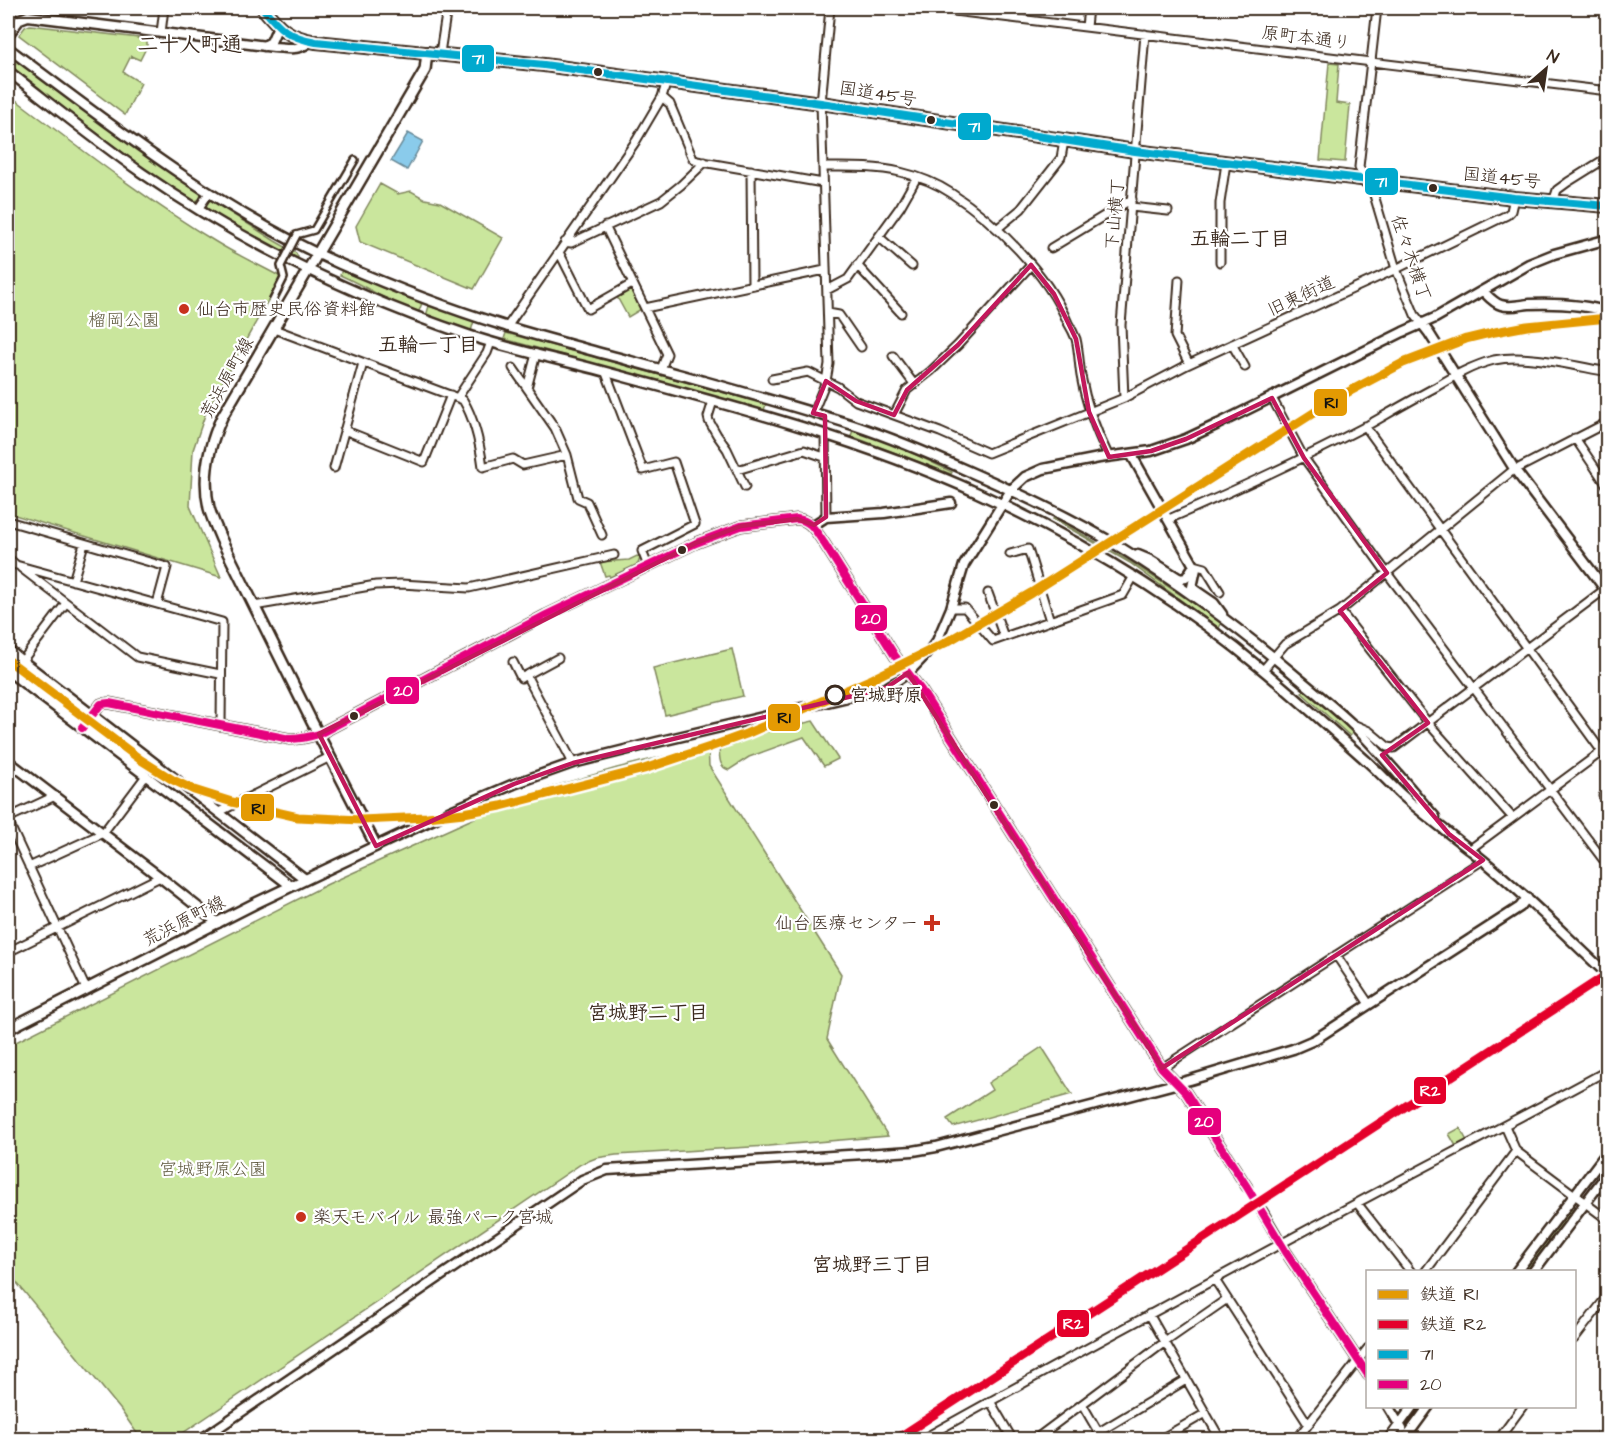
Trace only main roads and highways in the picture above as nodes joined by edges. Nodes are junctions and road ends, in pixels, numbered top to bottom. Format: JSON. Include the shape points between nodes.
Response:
{"nodes":[{"id":1,"x":263,"y":8,"type":"edge"},
{"id":2,"x":426,"y":52,"type":"junction"},
{"id":3,"x":1608,"y":206,"type":"edge"},
{"id":4,"x":8,"y":1029,"type":"edge"}],
"edges":[{"from":1,"to":2,"type":"highway","name":"国道45号","via":[[294,37]]},
{"from":2,"to":3,"type":"highway","name":"国道45号","via":[[667,81],[1226,163]]},
{"from":2,"to":4,"type":"main road","name":"荒浜原町線","via":[[425,70],[222,417],[207,466],[210,510],[221,539],[376,846]]}]}
